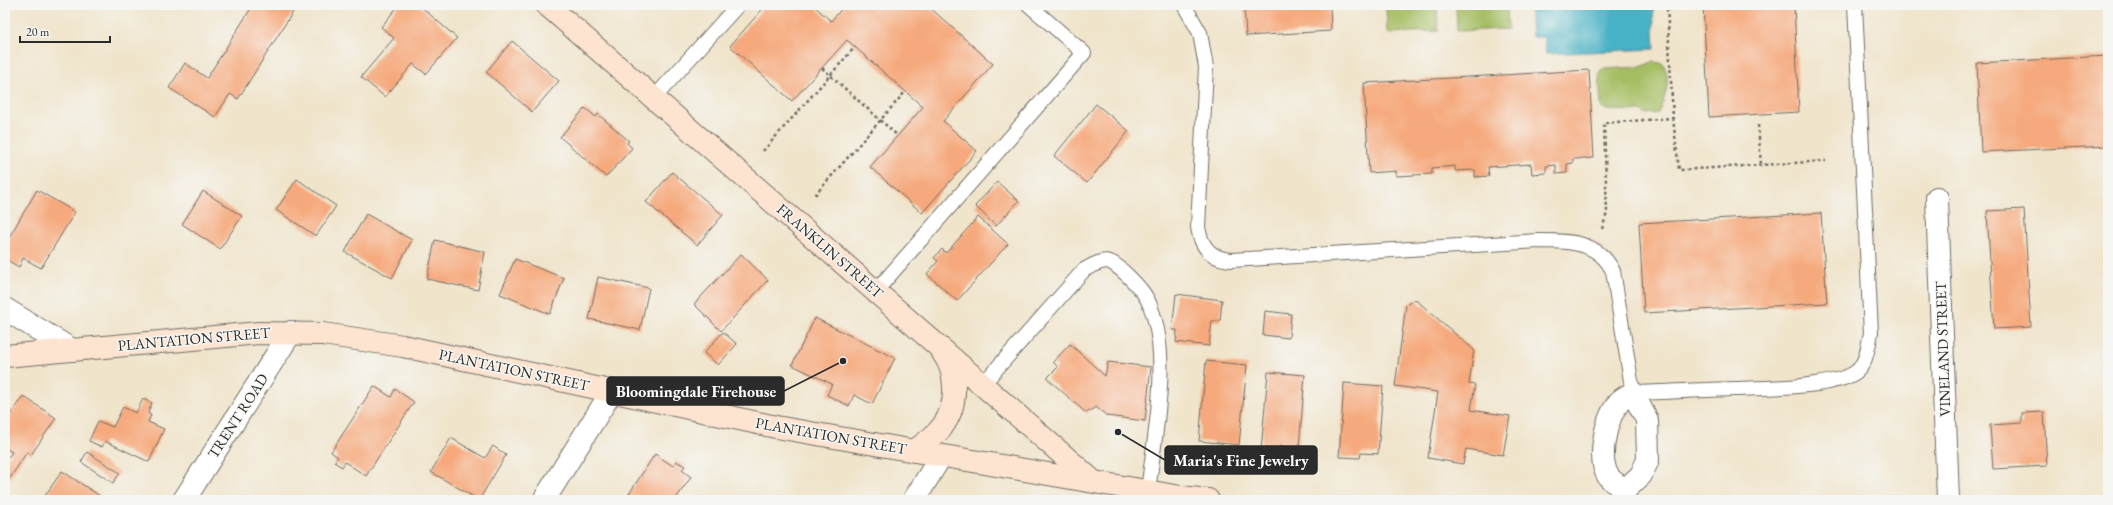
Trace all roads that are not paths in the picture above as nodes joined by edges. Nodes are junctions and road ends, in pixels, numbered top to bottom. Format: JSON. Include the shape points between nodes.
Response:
{"nodes":[{"id":1,"x":547,"y":5,"type":"edge"},
{"id":2,"x":738,"y":5,"type":"edge"},
{"id":3,"x":1029,"y":5,"type":"edge"},
{"id":4,"x":1184,"y":5,"type":"edge"},
{"id":5,"x":1855,"y":5,"type":"edge"},
{"id":6,"x":654,"y":98,"type":"junction"},
{"id":7,"x":1938,"y":198,"type":"dead end"},
{"id":8,"x":876,"y":291,"type":"junction"},
{"id":9,"x":5,"y":309,"type":"edge"},
{"id":10,"x":291,"y":332,"type":"junction"},
{"id":11,"x":937,"y":344,"type":"junction"},
{"id":12,"x":72,"y":350,"type":"junction"},
{"id":13,"x":5,"y":356,"type":"edge"},
{"id":14,"x":983,"y":384,"type":"junction"},
{"id":15,"x":612,"y":392,"type":"junction"},
{"id":16,"x":1633,"y":393,"type":"junction"},
{"id":17,"x":914,"y":451,"type":"junction"},
{"id":18,"x":941,"y":456,"type":"junction"},
{"id":19,"x":1094,"y":482,"type":"junction"},
{"id":20,"x":1148,"y":492,"type":"junction"},
{"id":21,"x":1624,"y":495,"type":"edge"},
{"id":22,"x":184,"y":500,"type":"edge"},
{"id":23,"x":544,"y":500,"type":"edge"},
{"id":24,"x":914,"y":500,"type":"edge"},
{"id":25,"x":1109,"y":500,"type":"edge"},
{"id":26,"x":1208,"y":500,"type":"edge"},
{"id":27,"x":1948,"y":500,"type":"edge"}],
"edges":[{"from":1,"to":6,"type":"street","name":"FRANKLIN STREET"},
{"from":2,"to":6,"type":"lane"},
{"from":3,"to":8,"type":"lane","via":[[1084,53]]},
{"from":4,"to":16,"type":"lane","via":[[1197,26],[1205,55],[1198,227],[1200,240],[1215,257],[1232,260],[1539,241],[1573,243],[1596,251],[1607,260],[1613,271]]},
{"from":5,"to":16,"type":"lane","via":[[1871,333],[1861,365],[1857,371],[1841,379],[1803,386]]},
{"from":6,"to":8,"type":"street","name":"FRANKLIN STREET"},
{"from":7,"to":27,"type":"street","name":"VINELAND STREET"},
{"from":8,"to":11,"type":"street","name":"FRANKLIN STREET"},
{"from":9,"to":12,"type":"street"},
{"from":10,"to":12,"type":"street","name":"PLANTATION STREET","via":[[234,334]]},
{"from":10,"to":15,"type":"street","name":"PLANTATION STREET","via":[[350,337],[404,346]]},
{"from":10,"to":22,"type":"street","name":"TRENT ROAD"},
{"from":11,"to":14,"type":"street","name":"FRANKLIN STREET"},
{"from":11,"to":17,"type":"street","via":[[950,362],[955,382],[951,411],[943,426]]},
{"from":12,"to":13,"type":"street","name":"PLANTATION STREET"},
{"from":14,"to":19,"type":"street","name":"FRANKLIN STREET"},
{"from":14,"to":20,"type":"lane","via":[[1084,270],[1100,261],[1114,263],[1138,286],[1151,306],[1159,333],[1160,384]]},
{"from":15,"to":17,"type":"street","name":"PLANTATION STREET","via":[[776,427]]},
{"from":15,"to":23,"type":"street"},
{"from":16,"to":21,"type":"street","via":[[1648,420],[1648,460],[1641,476]]},
{"from":16,"to":21,"type":"street","via":[[1620,400],[1612,413],[1606,433],[1604,459],[1608,476]]},
{"from":17,"to":18,"type":"street","name":"PLANTATION STREET"},
{"from":18,"to":19,"type":"street","name":"PLANTATION STREET"},
{"from":18,"to":24,"type":"street"},
{"from":19,"to":20,"type":"street","name":"PLANTATION STREET"},
{"from":19,"to":25,"type":"street","name":"FRANKLIN STREET"},
{"from":20,"to":26,"type":"street","name":"PLANTATION STREET"}]}
